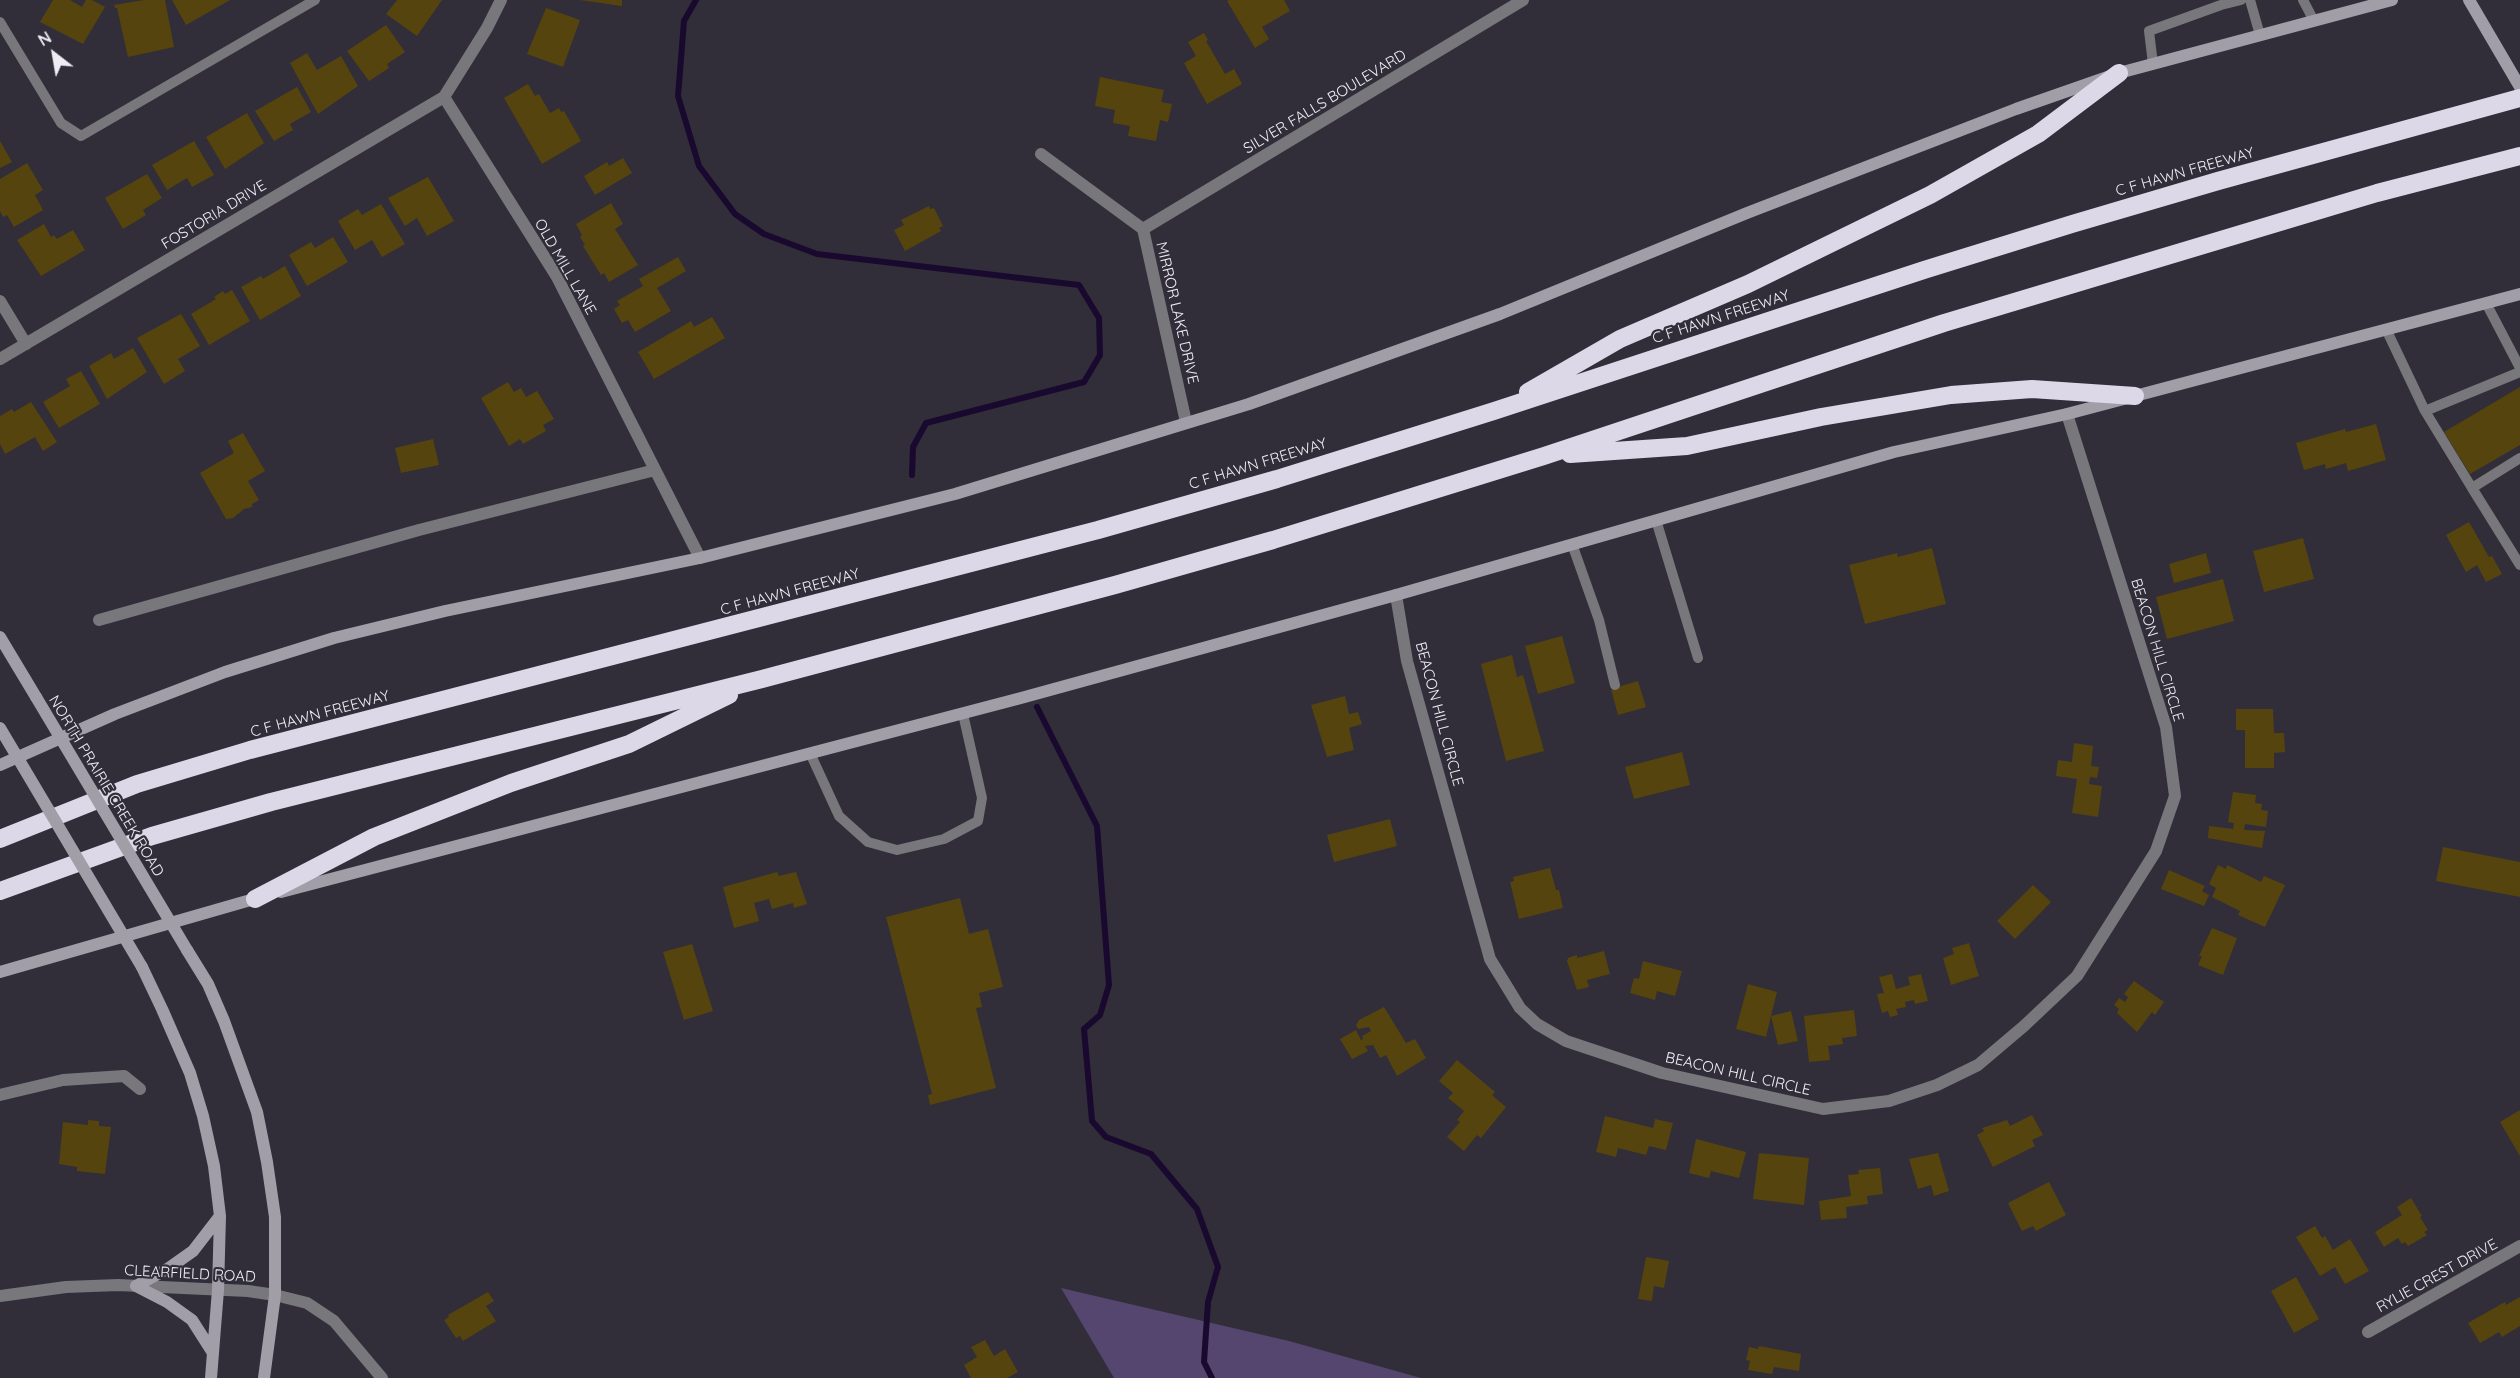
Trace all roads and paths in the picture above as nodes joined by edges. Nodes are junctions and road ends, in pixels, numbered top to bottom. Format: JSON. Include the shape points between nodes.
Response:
{"nodes":[{"id":1,"x":315,"y":0,"type":"edge"},
{"id":2,"x":501,"y":0,"type":"edge"},
{"id":3,"x":1523,"y":0,"type":"edge"},
{"id":4,"x":2241,"y":0,"type":"edge"},
{"id":5,"x":2250,"y":0,"type":"edge"},
{"id":6,"x":2303,"y":0,"type":"edge"},
{"id":7,"x":2392,"y":0,"type":"edge"},
{"id":8,"x":2469,"y":0,"type":"edge"},
{"id":9,"x":2314,"y":21,"type":"junction"},
{"id":10,"x":0,"y":22,"type":"edge"},
{"id":11,"x":2260,"y":35,"type":"junction"},
{"id":12,"x":2153,"y":64,"type":"junction"},
{"id":13,"x":2119,"y":73,"type":"junction"},
{"id":14,"x":2520,"y":87,"type":"edge"},
{"id":15,"x":444,"y":97,"type":"junction"},
{"id":16,"x":2520,"y":98,"type":"edge"},
{"id":17,"x":1041,"y":154,"type":"dead end"},
{"id":18,"x":2520,"y":156,"type":"edge"},
{"id":19,"x":1143,"y":229,"type":"junction"},
{"id":20,"x":2520,"y":294,"type":"edge"},
{"id":21,"x":2503,"y":298,"type":"junction"},
{"id":22,"x":0,"y":301,"type":"edge"},
{"id":23,"x":2520,"y":302,"type":"edge"},
{"id":24,"x":2486,"y":303,"type":"junction"},
{"id":25,"x":2386,"y":329,"type":"junction"},
{"id":26,"x":26,"y":344,"type":"junction"},
{"id":27,"x":0,"y":359,"type":"edge"},
{"id":28,"x":2520,"y":370,"type":"edge"},
{"id":29,"x":2135,"y":396,"type":"junction"},
{"id":30,"x":1494,"y":411,"type":"junction"},
{"id":31,"x":2425,"y":411,"type":"junction"},
{"id":32,"x":2067,"y":414,"type":"junction"},
{"id":33,"x":1186,"y":422,"type":"junction"},
{"id":34,"x":1544,"y":456,"type":"junction"},
{"id":35,"x":2520,"y":458,"type":"edge"},
{"id":36,"x":656,"y":470,"type":"junction"},
{"id":37,"x":2472,"y":488,"type":"junction"},
{"id":38,"x":1656,"y":520,"type":"junction"},
{"id":39,"x":1572,"y":544,"type":"junction"},
{"id":40,"x":700,"y":558,"type":"junction"},
{"id":41,"x":2520,"y":565,"type":"edge"},
{"id":42,"x":1395,"y":595,"type":"junction"},
{"id":43,"x":99,"y":620,"type":"dead end"},
{"id":44,"x":0,"y":637,"type":"edge"},
{"id":45,"x":1698,"y":658,"type":"dead end"},
{"id":46,"x":762,"y":679,"type":"junction"},
{"id":47,"x":1615,"y":685,"type":"dead end"},
{"id":48,"x":963,"y":714,"type":"junction"},
{"id":49,"x":0,"y":728,"type":"edge"},
{"id":50,"x":810,"y":753,"type":"junction"},
{"id":51,"x":0,"y":765,"type":"edge"},
{"id":52,"x":0,"y":839,"type":"edge"},
{"id":53,"x":0,"y":891,"type":"edge"},
{"id":54,"x":255,"y":899,"type":"junction"},
{"id":55,"x":0,"y":972,"type":"edge"},
{"id":56,"x":140,"y":1089,"type":"dead end"},
{"id":57,"x":0,"y":1095,"type":"edge"},
{"id":58,"x":220,"y":1216,"type":"junction"},
{"id":59,"x":2520,"y":1246,"type":"edge"},
{"id":60,"x":136,"y":1286,"type":"junction"},
{"id":61,"x":218,"y":1290,"type":"junction"},
{"id":62,"x":275,"y":1295,"type":"junction"},
{"id":63,"x":0,"y":1296,"type":"edge"},
{"id":64,"x":2368,"y":1332,"type":"dead end"},
{"id":65,"x":213,"y":1353,"type":"junction"},
{"id":66,"x":211,"y":1378,"type":"edge"},
{"id":67,"x":264,"y":1378,"type":"edge"},
{"id":68,"x":382,"y":1378,"type":"edge"}],
"edges":[{"from":1,"to":10,"type":"lane","via":[[81,136],[61,123]]},
{"from":2,"to":15,"type":"street"},
{"from":3,"to":19,"type":"street","name":"SILVER FALLS BOULEVARD"},
{"from":4,"to":12,"type":"lane","via":[[2149,31]]},
{"from":5,"to":11,"type":"lane"},
{"from":6,"to":9,"type":"lane"},
{"from":7,"to":9,"type":"main road"},
{"from":8,"to":14,"type":"main road"},
{"from":9,"to":11,"type":"main road"},
{"from":11,"to":12,"type":"main road"},
{"from":12,"to":13,"type":"main road"},
{"from":13,"to":30,"type":"highway","via":[[2038,134],[1930,195],[1748,284],[1620,339]]},
{"from":13,"to":33,"type":"main road","via":[[1747,213],[1500,314],[1249,404]]},
{"from":15,"to":26,"type":"street","name":"FOSTORIA DRIVE"},
{"from":15,"to":36,"type":"street","name":"OLD MILL LANE","via":[[557,277]]},
{"from":16,"to":30,"type":"highway","name":"C F HAWN FREEWAY","via":[[2072,224]]},
{"from":17,"to":19,"type":"street","name":"MIRROR LAKE DRIVE"},
{"from":18,"to":34,"type":"highway","via":[[2377,193],[1944,323]]},
{"from":19,"to":33,"type":"street","name":"MIRROR LAKE DRIVE"},
{"from":20,"to":21,"type":"main road"},
{"from":21,"to":23,"type":"main road"},
{"from":21,"to":24,"type":"main road"},
{"from":22,"to":26,"type":"street"},
{"from":24,"to":25,"type":"main road"},
{"from":24,"to":28,"type":"lane"},
{"from":25,"to":29,"type":"main road"},
{"from":25,"to":31,"type":"lane"},
{"from":26,"to":27,"type":"street","name":"FOSTORIA DRIVE"},
{"from":28,"to":31,"type":"lane"},
{"from":29,"to":32,"type":"main road"},
{"from":29,"to":34,"type":"highway","via":[[2032,389],[1951,395],[1821,417],[1687,446]]},
{"from":30,"to":52,"type":"highway","name":"C F HAWN FREEWAY","via":[[1098,530],[250,750],[137,784]]},
{"from":31,"to":37,"type":"lane"},
{"from":32,"to":38,"type":"main road","via":[[1894,452]]},
{"from":32,"to":42,"type":"street","name":"BEACON HILL CIRCLE","via":[[2166,727],[2175,796],[2156,851],[2077,976],[1978,1065],[1937,1085],[1889,1101],[1823,1109],[1662,1073],[1566,1041],[1537,1024],[1520,1008],[1490,959],[1407,661]]},
{"from":33,"to":40,"type":"main road","via":[[955,494]]},
{"from":34,"to":46,"type":"highway","via":[[1126,582]]},
{"from":35,"to":37,"type":"lane"},
{"from":36,"to":40,"type":"street","name":"OLD MILL LANE"},
{"from":36,"to":43,"type":"street","via":[[419,530]]},
{"from":37,"to":41,"type":"lane"},
{"from":38,"to":39,"type":"main road"},
{"from":38,"to":45,"type":"lane"},
{"from":39,"to":42,"type":"main road"},
{"from":39,"to":47,"type":"lane","via":[[1599,620]]},
{"from":40,"to":51,"type":"main road","via":[[334,638],[225,672],[115,714]]},
{"from":42,"to":48,"type":"main road"},
{"from":44,"to":62,"type":"main road","name":"NORTH PRAIRIE CREEK ROAD","bridge":true,"via":[[208,984],[224,1022],[257,1112],[275,1217]]},
{"from":46,"to":53,"type":"highway","via":[[260,805],[152,836]]},
{"from":46,"to":54,"type":"highway","via":[[629,744],[511,783],[374,837]]},
{"from":48,"to":50,"type":"main road"},
{"from":48,"to":50,"type":"lane","via":[[982,798],[978,821],[944,839],[897,850],[868,842],[839,816]]},
{"from":49,"to":58,"type":"main road","bridge":true,"via":[[142,967],[162,1009],[190,1073],[203,1116]]},
{"from":50,"to":54,"type":"main road"},
{"from":54,"to":55,"type":"main road"},
{"from":56,"to":57,"type":"street","via":[[124,1076],[63,1080]]},
{"from":58,"to":60,"type":"main road","via":[[194,1251]]},
{"from":58,"to":61,"type":"main road"},
{"from":59,"to":64,"type":"street","name":"RYLIE CREST DRIVE"},
{"from":60,"to":61,"type":"street","name":"CLEARFIELD ROAD"},
{"from":60,"to":63,"type":"street","name":"CLEARFIELD ROAD","via":[[66,1287]]},
{"from":60,"to":65,"type":"main road","via":[[192,1320]]},
{"from":61,"to":62,"type":"street","name":"CLEARFIELD ROAD"},
{"from":61,"to":65,"type":"main road"},
{"from":62,"to":67,"type":"main road","name":"NORTH PRAIRIE CREEK ROAD"},
{"from":62,"to":68,"type":"street","name":"CLEARFIELD ROAD","via":[[307,1303],[334,1321]]},
{"from":65,"to":66,"type":"main road"}]}
